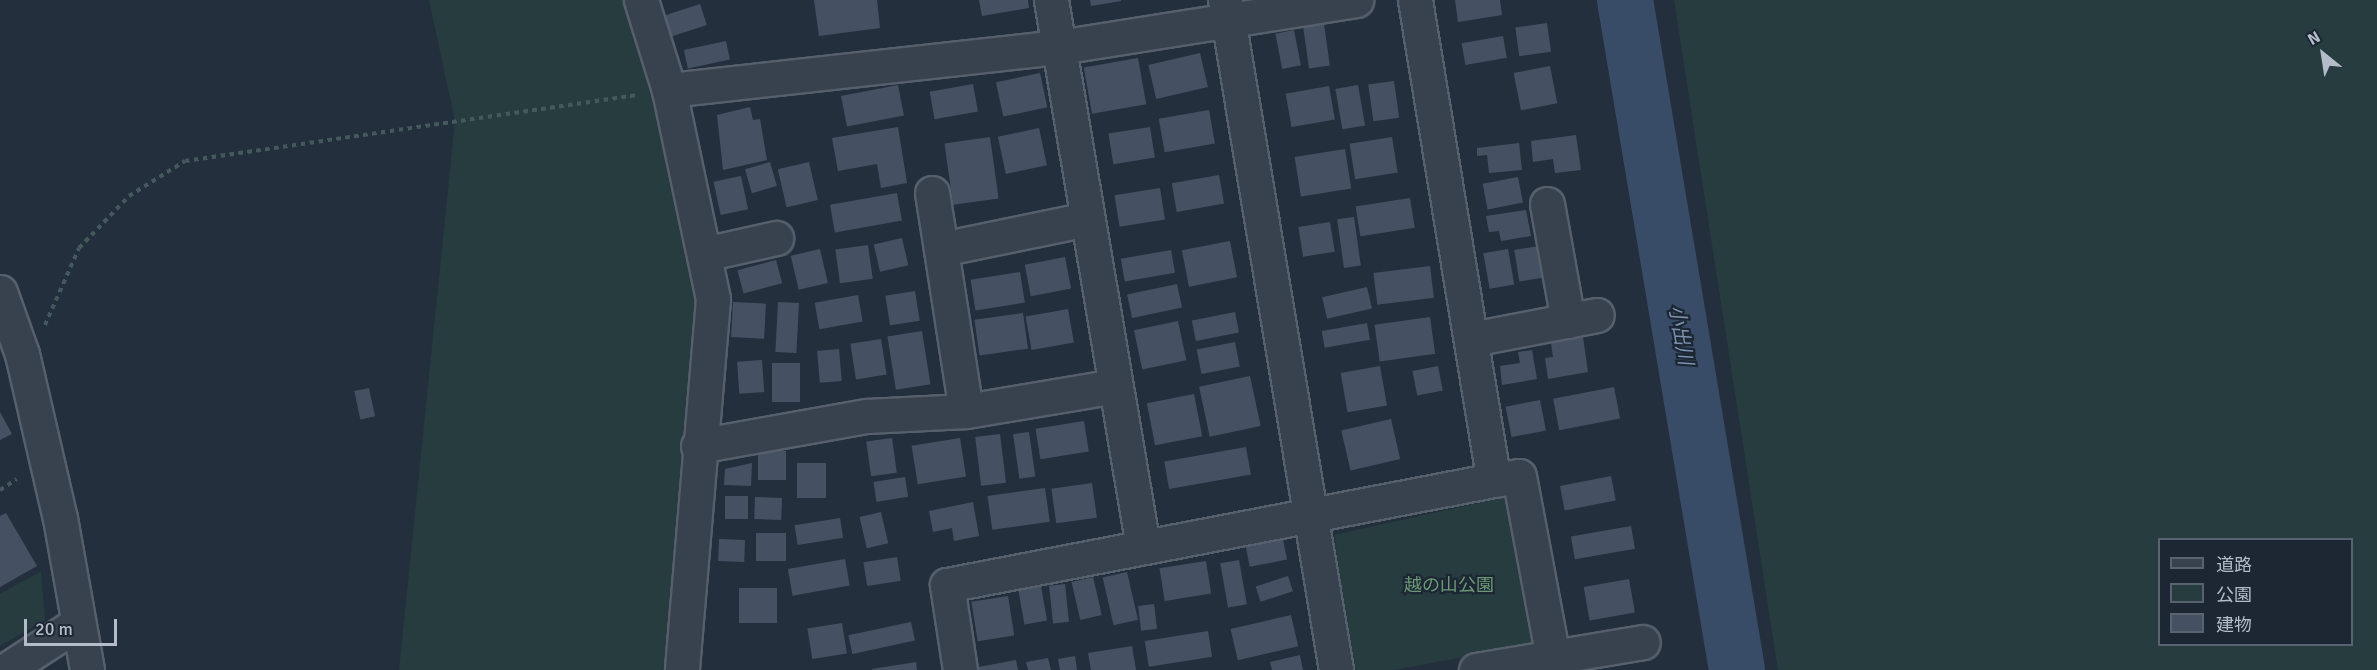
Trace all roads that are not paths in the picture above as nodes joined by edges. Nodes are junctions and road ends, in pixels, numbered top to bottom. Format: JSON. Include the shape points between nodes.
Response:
{"nodes":[{"id":1,"x":641,"y":0,"type":"edge"},
{"id":2,"x":1051,"y":0,"type":"edge"},
{"id":3,"x":1356,"y":0,"type":"edge"},
{"id":4,"x":1414,"y":0,"type":"edge"},
{"id":5,"x":1226,"y":9,"type":"edge"},
{"id":6,"x":1059,"y":47,"type":"junction"},
{"id":7,"x":669,"y":90,"type":"junction"},
{"id":8,"x":932,"y":193,"type":"dead end"},
{"id":9,"x":1546,"y":204,"type":"dead end"},
{"id":10,"x":1088,"y":219,"type":"junction"},
{"id":11,"x":776,"y":238,"type":"dead end"},
{"id":12,"x":941,"y":249,"type":"junction"},
{"id":13,"x":704,"y":254,"type":"junction"},
{"id":14,"x":0,"y":292,"type":"edge"},
{"id":15,"x":1472,"y":339,"type":"junction"},
{"id":16,"x":1115,"y":386,"type":"junction"},
{"id":17,"x":966,"y":411,"type":"junction"},
{"id":18,"x":698,"y":446,"type":"junction"},
{"id":19,"x":1494,"y":480,"type":"junction"},
{"id":20,"x":1311,"y":515,"type":"junction"},
{"id":21,"x":1143,"y":547,"type":"junction"},
{"id":22,"x":75,"y":625,"type":"junction"},
{"id":23,"x":1643,"y":642,"type":"dead end"},
{"id":24,"x":1553,"y":657,"type":"junction"},
{"id":25,"x":6,"y":670,"type":"edge"},
{"id":26,"x":87,"y":670,"type":"edge"},
{"id":27,"x":682,"y":670,"type":"edge"},
{"id":28,"x":960,"y":670,"type":"edge"},
{"id":29,"x":1336,"y":670,"type":"edge"},
{"id":30,"x":1476,"y":670,"type":"edge"}],
"edges":[{"from":1,"to":7,"type":"street"},
{"from":2,"to":6,"type":"street"},
{"from":3,"to":5,"type":"street"},
{"from":4,"to":15,"type":"street"},
{"from":5,"to":6,"type":"street"},
{"from":5,"to":20,"type":"street"},
{"from":6,"to":7,"type":"street"},
{"from":6,"to":10,"type":"street"},
{"from":7,"to":13,"type":"street"},
{"from":8,"to":12,"type":"street"},
{"from":9,"to":15,"type":"street","via":[[1583,318]]},
{"from":10,"to":12,"type":"street"},
{"from":10,"to":16,"type":"street"},
{"from":11,"to":13,"type":"street"},
{"from":12,"to":17,"type":"street"},
{"from":13,"to":18,"type":"street","via":[[713,299]]},
{"from":14,"to":22,"type":"street","via":[[22,354],[60,518]]},
{"from":15,"to":19,"type":"street"},
{"from":16,"to":17,"type":"street"},
{"from":16,"to":21,"type":"street"},
{"from":17,"to":18,"type":"street","via":[[867,416]]},
{"from":18,"to":27,"type":"street"},
{"from":19,"to":20,"type":"street"},
{"from":19,"to":24,"type":"street","via":[[1519,476]]},
{"from":20,"to":21,"type":"street"},
{"from":20,"to":29,"type":"street"},
{"from":21,"to":28,"type":"street","via":[[947,585]]},
{"from":22,"to":25,"type":"street"},
{"from":22,"to":26,"type":"street"},
{"from":23,"to":24,"type":"street"},
{"from":24,"to":30,"type":"street"}]}
